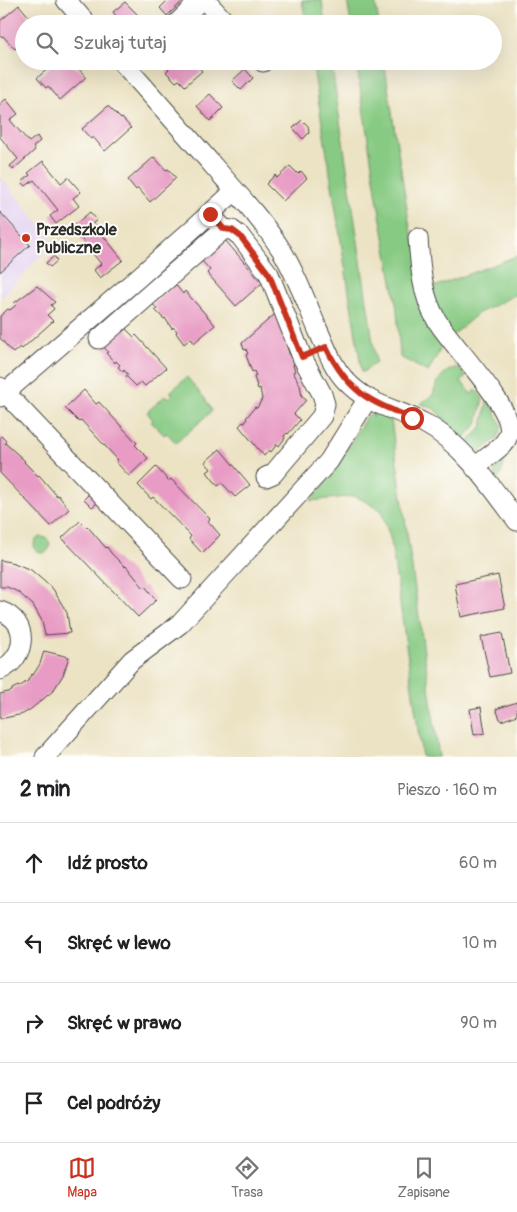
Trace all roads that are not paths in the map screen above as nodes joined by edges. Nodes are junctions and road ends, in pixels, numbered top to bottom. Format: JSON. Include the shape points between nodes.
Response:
{"nodes":[{"id":1,"x":66,"y":0,"type":"edge"},
{"id":2,"x":203,"y":0,"type":"edge"},
{"id":3,"x":79,"y":15,"type":"edge"},
{"id":4,"x":186,"y":15,"type":"edge"},
{"id":5,"x":218,"y":15,"type":"edge"},
{"id":6,"x":133,"y":70,"type":"edge"},
{"id":7,"x":236,"y":191,"type":"junction"},
{"id":8,"x":210,"y":214,"type":"junction"},
{"id":9,"x":224,"y":229,"type":"junction"},
{"id":10,"x":418,"y":238,"type":"dead end"},
{"id":11,"x":99,"y":339,"type":"dead end"},
{"id":12,"x":326,"y":347,"type":"junction"},
{"id":13,"x":302,"y":357,"type":"junction"},
{"id":14,"x":2,"y":392,"type":"edge"},
{"id":15,"x":368,"y":398,"type":"junction"},
{"id":16,"x":475,"y":468,"type":"junction"},
{"id":17,"x":266,"y":477,"type":"dead end"},
{"id":18,"x":517,"y":521,"type":"edge"},
{"id":19,"x":182,"y":579,"type":"dead end"},
{"id":20,"x":0,"y":611,"type":"edge"},
{"id":21,"x":0,"y":670,"type":"edge"},
{"id":22,"x":45,"y":757,"type":"edge"}],
"edges":[{"from":1,"to":3,"type":"street"},
{"from":2,"to":4,"type":"street"},
{"from":2,"to":5,"type":"street"},
{"from":6,"to":7,"type":"street"},
{"from":7,"to":8,"type":"street"},
{"from":7,"to":12,"type":"street","via":[[288,262]]},
{"from":8,"to":9,"type":"street"},
{"from":8,"to":14,"type":"street"},
{"from":9,"to":11,"type":"street"},
{"from":9,"to":13,"type":"street","via":[[240,236],[269,274]]},
{"from":10,"to":16,"type":"street","via":[[424,290],[436,320],[499,403],[510,423],[508,437]]},
{"from":12,"to":13,"type":"street"},
{"from":12,"to":15,"type":"street","via":[[338,372]]},
{"from":13,"to":17,"type":"street","via":[[322,394],[325,404],[322,416],[273,474]]},
{"from":14,"to":19,"type":"street"},
{"from":15,"to":16,"type":"street","via":[[425,424],[446,438]]},
{"from":15,"to":22,"type":"street","via":[[329,461],[180,624],[132,660]]},
{"from":16,"to":18,"type":"street"},
{"from":20,"to":21,"type":"street","via":[[12,618],[22,639],[16,657]]}]}
